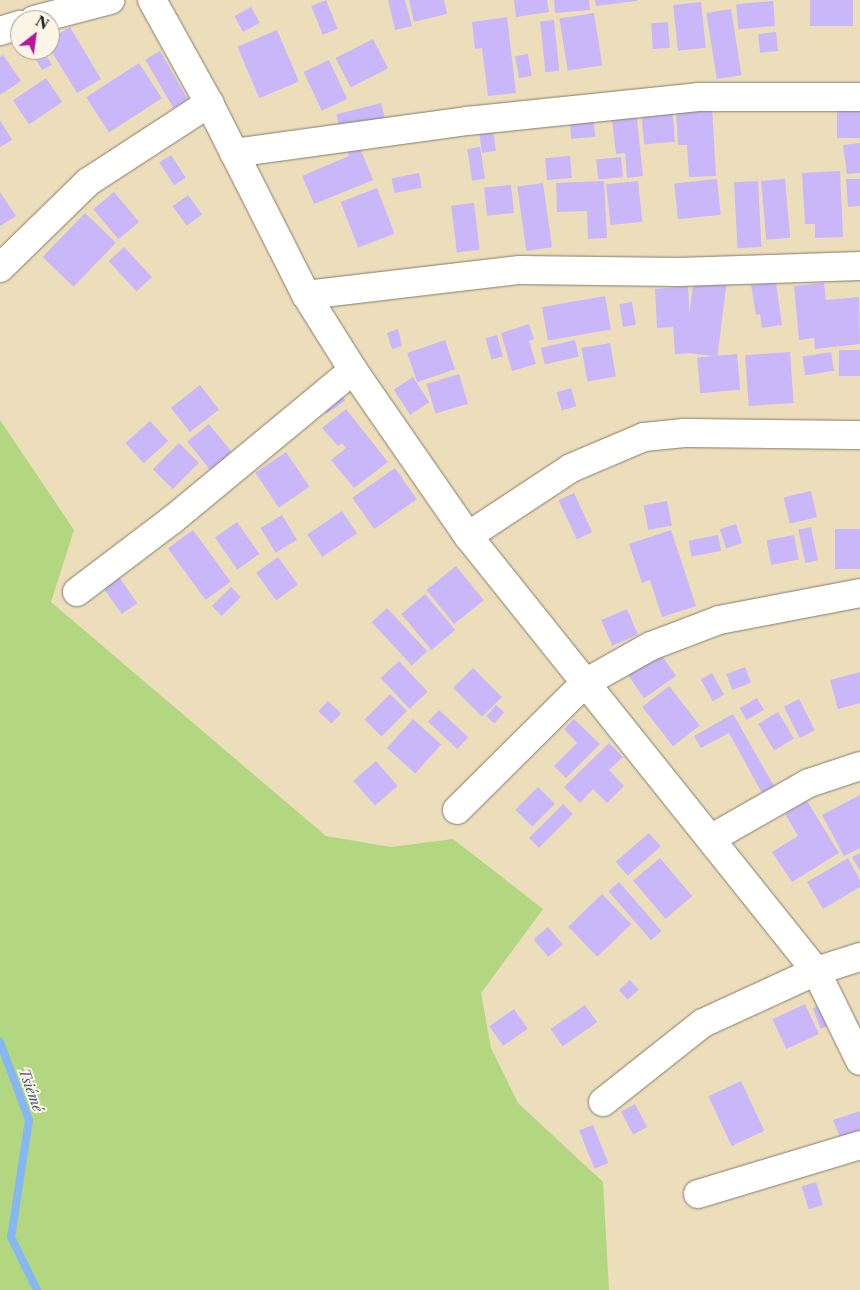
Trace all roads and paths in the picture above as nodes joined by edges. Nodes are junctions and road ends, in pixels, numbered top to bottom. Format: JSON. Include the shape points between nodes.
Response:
{"nodes":[{"id":1,"x":110,"y":0,"type":"edge"},
{"id":2,"x":152,"y":0,"type":"edge"},
{"id":3,"x":60,"y":13,"type":"edge"},
{"id":4,"x":860,"y":98,"type":"edge"},
{"id":5,"x":209,"y":103,"type":"junction"},
{"id":6,"x":234,"y":153,"type":"junction"},
{"id":7,"x":860,"y":266,"type":"edge"},
{"id":8,"x":0,"y":268,"type":"edge"},
{"id":9,"x":306,"y":294,"type":"junction"},
{"id":10,"x":353,"y":370,"type":"junction"},
{"id":11,"x":860,"y":435,"type":"edge"},
{"id":12,"x":468,"y":536,"type":"junction"},
{"id":13,"x":76,"y":592,"type":"dead end"},
{"id":14,"x":860,"y":593,"type":"edge"},
{"id":15,"x":584,"y":682,"type":"junction"},
{"id":16,"x":860,"y":766,"type":"edge"},
{"id":17,"x":457,"y":810,"type":"dead end"},
{"id":18,"x":712,"y":838,"type":"junction"},
{"id":19,"x":860,"y":957,"type":"edge"},
{"id":20,"x":816,"y":971,"type":"junction"},
{"id":21,"x":860,"y":1062,"type":"edge"},
{"id":22,"x":603,"y":1102,"type":"dead end"},
{"id":23,"x":860,"y":1145,"type":"edge"},
{"id":24,"x":698,"y":1194,"type":"dead end"}],
"edges":[{"from":1,"to":3,"type":"street"},
{"from":2,"to":5,"type":"street"},
{"from":4,"to":6,"type":"street","via":[[698,97],[467,121]]},
{"from":5,"to":6,"type":"street"},
{"from":5,"to":8,"type":"street","via":[[88,182]]},
{"from":6,"to":9,"type":"street"},
{"from":7,"to":9,"type":"street","via":[[678,272],[520,270]]},
{"from":9,"to":10,"type":"street"},
{"from":10,"to":12,"type":"street"},
{"from":10,"to":13,"type":"street","via":[[172,520]]},
{"from":11,"to":12,"type":"street","via":[[684,433],[644,437],[571,468]]},
{"from":12,"to":15,"type":"street"},
{"from":14,"to":15,"type":"street","via":[[743,615],[686,631]]},
{"from":15,"to":17,"type":"street"},
{"from":15,"to":18,"type":"street"},
{"from":16,"to":18,"type":"street","via":[[809,783]]},
{"from":18,"to":20,"type":"street"},
{"from":19,"to":20,"type":"street"},
{"from":20,"to":21,"type":"street"},
{"from":20,"to":22,"type":"street","via":[[703,1023]]},
{"from":23,"to":24,"type":"street"}]}
